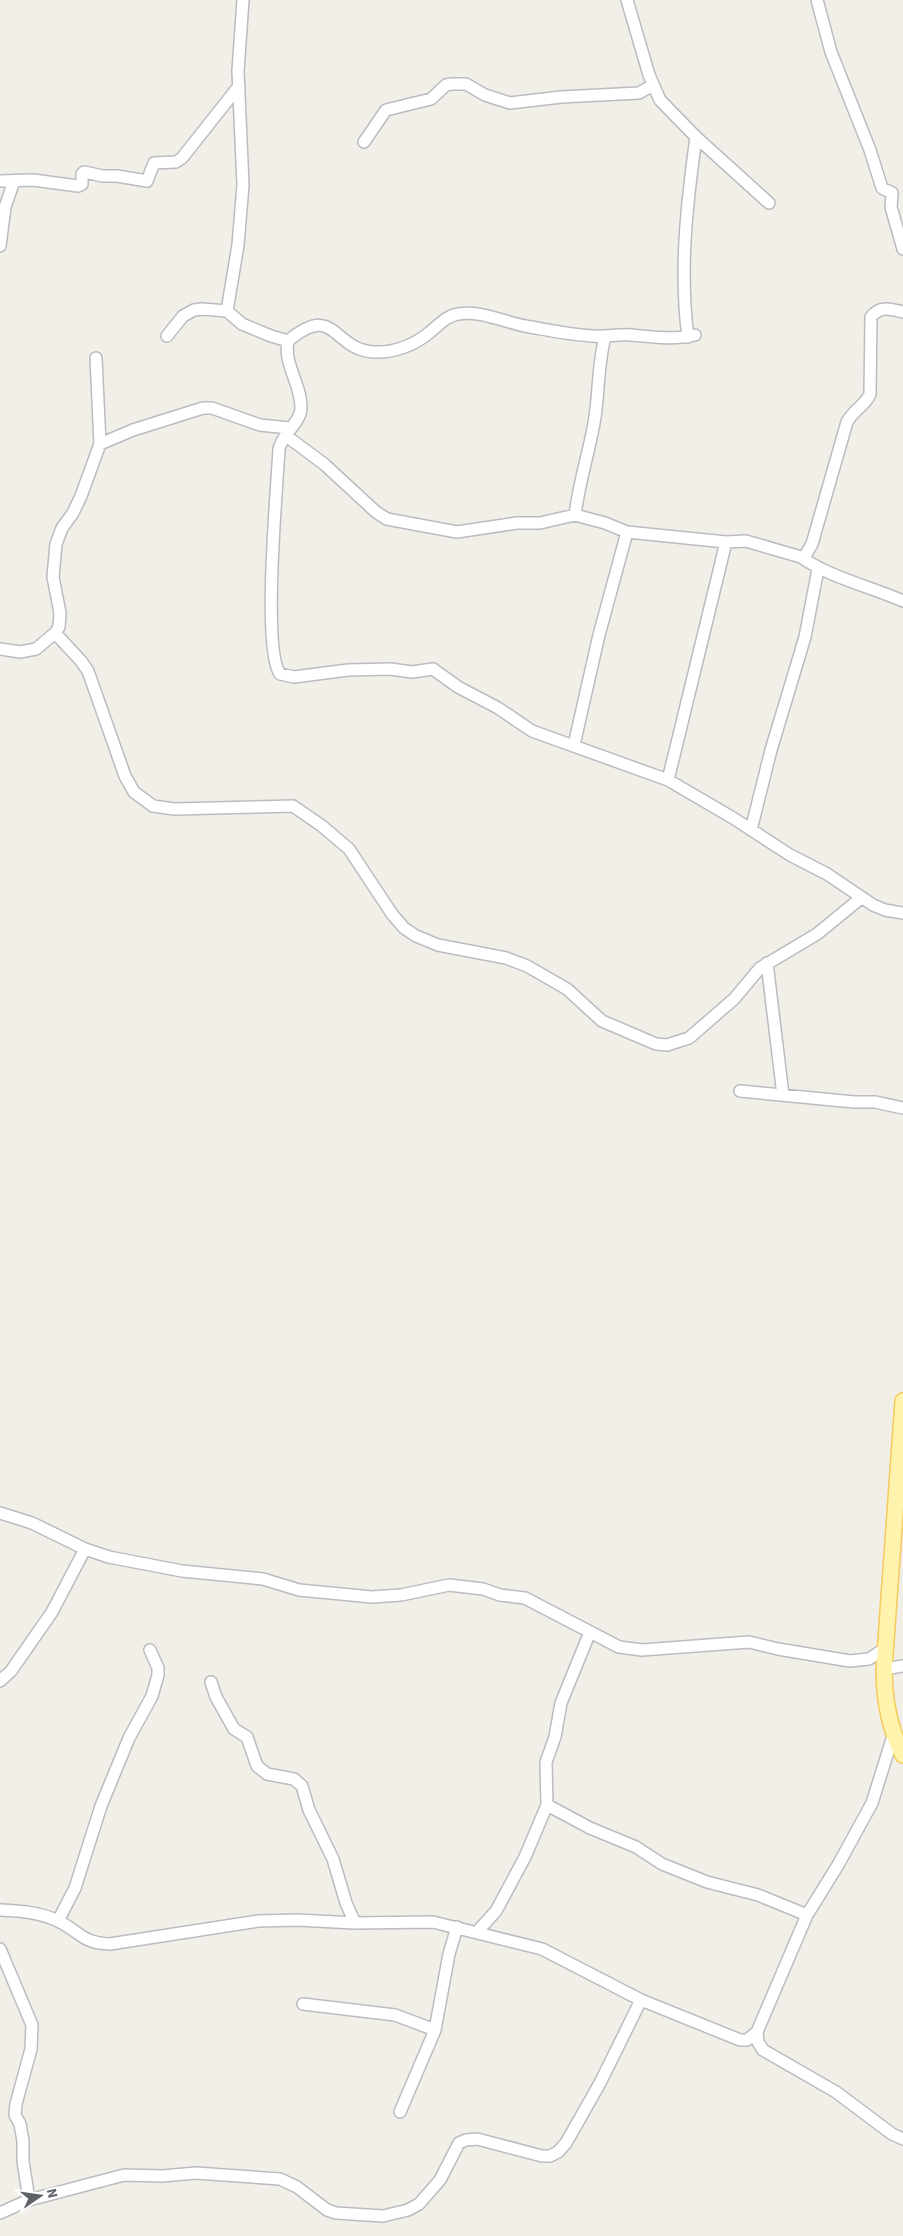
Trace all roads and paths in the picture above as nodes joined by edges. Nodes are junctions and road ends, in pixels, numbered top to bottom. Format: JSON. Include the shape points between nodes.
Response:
{"nodes":[{"id":1,"x":243,"y":0,"type":"edge"},
{"id":2,"x":627,"y":0,"type":"edge"},
{"id":3,"x":817,"y":0,"type":"edge"},
{"id":4,"x":653,"y":85,"type":"junction"},
{"id":5,"x":239,"y":86,"type":"junction"},
{"id":6,"x":696,"y":136,"type":"junction"},
{"id":7,"x":364,"y":142,"type":"dead end"},
{"id":8,"x":0,"y":181,"type":"edge"},
{"id":9,"x":14,"y":181,"type":"junction"},
{"id":10,"x":769,"y":203,"type":"dead end"},
{"id":11,"x":2,"y":224,"type":"edge"},
{"id":12,"x":0,"y":246,"type":"edge"},
{"id":13,"x":903,"y":249,"type":"edge"},
{"id":14,"x":227,"y":311,"type":"junction"},
{"id":15,"x":903,"y":312,"type":"edge"},
{"id":16,"x":168,"y":336,"type":"dead end"},
{"id":17,"x":605,"y":336,"type":"junction"},
{"id":18,"x":288,"y":341,"type":"junction"},
{"id":19,"x":96,"y":358,"type":"dead end"},
{"id":20,"x":287,"y":432,"type":"junction"},
{"id":21,"x":100,"y":444,"type":"junction"},
{"id":22,"x":575,"y":515,"type":"junction"},
{"id":23,"x":627,"y":532,"type":"junction"},
{"id":24,"x":726,"y":542,"type":"junction"},
{"id":25,"x":801,"y":557,"type":"junction"},
{"id":26,"x":818,"y":570,"type":"junction"},
{"id":27,"x":903,"y":601,"type":"edge"},
{"id":28,"x":56,"y":633,"type":"junction"},
{"id":29,"x":0,"y":649,"type":"edge"},
{"id":30,"x":574,"y":746,"type":"junction"},
{"id":31,"x":668,"y":780,"type":"junction"},
{"id":32,"x":751,"y":830,"type":"junction"},
{"id":33,"x":861,"y":898,"type":"junction"},
{"id":34,"x":903,"y":913,"type":"edge"},
{"id":35,"x":767,"y":963,"type":"junction"},
{"id":36,"x":740,"y":1092,"type":"dead end"},
{"id":37,"x":783,"y":1094,"type":"junction"},
{"id":38,"x":903,"y":1108,"type":"edge"},
{"id":39,"x":903,"y":1402,"type":"edge"},
{"id":40,"x":0,"y":1513,"type":"edge"},
{"id":41,"x":84,"y":1549,"type":"junction"},
{"id":42,"x":590,"y":1632,"type":"junction"},
{"id":43,"x":884,"y":1649,"type":"junction"},
{"id":44,"x":150,"y":1650,"type":"dead end"},
{"id":45,"x":903,"y":1666,"type":"edge"},
{"id":46,"x":884,"y":1669,"type":"junction"},
{"id":47,"x":0,"y":1680,"type":"edge"},
{"id":48,"x":211,"y":1682,"type":"dead end"},
{"id":49,"x":893,"y":1736,"type":"junction"},
{"id":50,"x":903,"y":1754,"type":"edge"},
{"id":51,"x":547,"y":1805,"type":"junction"},
{"id":52,"x":0,"y":1910,"type":"edge"},
{"id":53,"x":807,"y":1914,"type":"junction"},
{"id":54,"x":58,"y":1921,"type":"junction"},
{"id":55,"x":355,"y":1923,"type":"junction"},
{"id":56,"x":457,"y":1927,"type":"junction"},
{"id":57,"x":477,"y":1932,"type":"junction"},
{"id":58,"x":0,"y":1949,"type":"edge"},
{"id":59,"x":640,"y":2000,"type":"junction"},
{"id":60,"x":303,"y":2004,"type":"dead end"},
{"id":61,"x":434,"y":2030,"type":"junction"},
{"id":62,"x":757,"y":2032,"type":"junction"},
{"id":63,"x":400,"y":2112,"type":"dead end"},
{"id":64,"x":903,"y":2139,"type":"edge"},
{"id":65,"x":29,"y":2200,"type":"junction"},
{"id":66,"x":0,"y":2213,"type":"edge"}],
"edges":[{"from":1,"to":5,"type":"street"},
{"from":2,"to":4,"type":"street"},
{"from":3,"to":13,"type":"street","via":[[832,52],[882,188],[892,193],[891,207]]},
{"from":4,"to":6,"type":"street","via":[[660,100]]},
{"from":4,"to":7,"type":"street","via":[[638,93],[510,102],[485,95],[466,84],[452,84],[431,99],[386,110]]},
{"from":5,"to":9,"type":"street","via":[[182,158],[176,162],[154,163],[147,181],[88,172],[82,173],[82,184],[78,186]]},
{"from":5,"to":14,"type":"street","via":[[243,186],[238,245]]},
{"from":6,"to":10,"type":"street"},
{"from":6,"to":17,"type":"street","via":[[684,244],[684,311],[692,336]]},
{"from":8,"to":9,"type":"street"},
{"from":9,"to":11,"type":"street"},
{"from":11,"to":12,"type":"street"},
{"from":14,"to":16,"type":"street","via":[[202,309],[189,312]]},
{"from":14,"to":18,"type":"street","via":[[242,324]]},
{"from":15,"to":25,"type":"street","via":[[880,309],[871,316],[870,394],[847,422],[815,535],[808,552]]},
{"from":17,"to":18,"type":"street","via":[[573,334],[465,313],[448,317],[411,345],[388,351],[362,351],[331,328],[316,324],[301,330]]},
{"from":17,"to":22,"type":"street","via":[[595,416]]},
{"from":18,"to":20,"type":"street","via":[[286,350],[301,406],[299,418]]},
{"from":19,"to":21,"type":"street"},
{"from":20,"to":21,"type":"street","via":[[212,408],[202,408]]},
{"from":20,"to":22,"type":"street","via":[[376,512],[387,518],[457,532],[540,523]]},
{"from":20,"to":30,"type":"street","via":[[279,449],[271,612],[275,660],[280,674],[294,677],[348,670],[412,672],[433,669],[532,731]]},
{"from":21,"to":28,"type":"street","via":[[74,513],[62,528],[56,544],[52,577],[60,622]]},
{"from":22,"to":23,"type":"street"},
{"from":23,"to":24,"type":"street"},
{"from":23,"to":30,"type":"street"},
{"from":24,"to":25,"type":"street","via":[[746,541]]},
{"from":24,"to":31,"type":"street"},
{"from":25,"to":26,"type":"street"},
{"from":26,"to":27,"type":"street"},
{"from":26,"to":32,"type":"street","via":[[805,638]]},
{"from":28,"to":29,"type":"street","via":[[44,644],[28,651]]},
{"from":28,"to":35,"type":"street","via":[[88,671],[125,776],[134,792],[145,802],[174,809],[293,806],[349,850],[392,914],[416,936],[438,945],[506,958],[527,966],[567,989],[602,1021],[656,1044],[679,1043],[689,1038],[734,999],[751,976]]},
{"from":30,"to":31,"type":"street"},
{"from":31,"to":32,"type":"street"},
{"from":32,"to":33,"type":"street","via":[[827,874]]},
{"from":33,"to":34,"type":"street","via":[[885,910]]},
{"from":33,"to":35,"type":"street","via":[[817,934]]},
{"from":35,"to":37,"type":"street"},
{"from":36,"to":37,"type":"street"},
{"from":37,"to":38,"type":"street","via":[[875,1102]]},
{"from":39,"to":43,"type":"main road"},
{"from":40,"to":41,"type":"street","via":[[32,1523]]},
{"from":41,"to":42,"type":"street","via":[[137,1563],[253,1578],[322,1593],[392,1596],[462,1585],[525,1598]]},
{"from":41,"to":47,"type":"street","via":[[52,1612],[11,1671]]},
{"from":42,"to":43,"type":"street","via":[[619,1647],[642,1650],[749,1642],[850,1661],[869,1659]]},
{"from":42,"to":51,"type":"street","via":[[561,1704],[546,1762]]},
{"from":43,"to":46,"type":"main road"},
{"from":44,"to":54,"type":"street","via":[[158,1668],[152,1696],[130,1738],[95,1823],[75,1888]]},
{"from":45,"to":46,"type":"street"},
{"from":46,"to":49,"type":"main road"},
{"from":48,"to":55,"type":"street","via":[[234,1729],[246,1736],[257,1766],[267,1774],[294,1779],[302,1786],[309,1810],[333,1859]]},
{"from":49,"to":50,"type":"main road"},
{"from":49,"to":53,"type":"street","via":[[872,1803]]},
{"from":51,"to":53,"type":"street","via":[[636,1847],[662,1864]]},
{"from":51,"to":57,"type":"street","via":[[496,1911]]},
{"from":52,"to":54,"type":"street","via":[[37,1914]]},
{"from":53,"to":62,"type":"street"},
{"from":54,"to":55,"type":"street","via":[[89,1942],[110,1944],[258,1920]]},
{"from":55,"to":56,"type":"street","via":[[417,1920]]},
{"from":56,"to":57,"type":"street"},
{"from":56,"to":61,"type":"street","via":[[448,1954]]},
{"from":57,"to":59,"type":"street","via":[[542,1949]]},
{"from":58,"to":65,"type":"street","via":[[32,2025],[31,2049],[16,2104]]},
{"from":59,"to":62,"type":"street","via":[[740,2040],[747,2040]]},
{"from":59,"to":65,"type":"street","via":[[595,2091],[558,2152],[542,2156],[476,2139],[466,2140],[459,2144],[430,2193],[408,2210],[383,2216],[336,2214],[297,2187],[280,2180],[196,2173],[124,2175]]},
{"from":60,"to":61,"type":"street","via":[[395,2015]]},
{"from":61,"to":63,"type":"street"},
{"from":62,"to":64,"type":"street","via":[[763,2050],[836,2092]]},
{"from":65,"to":66,"type":"street"}]}
